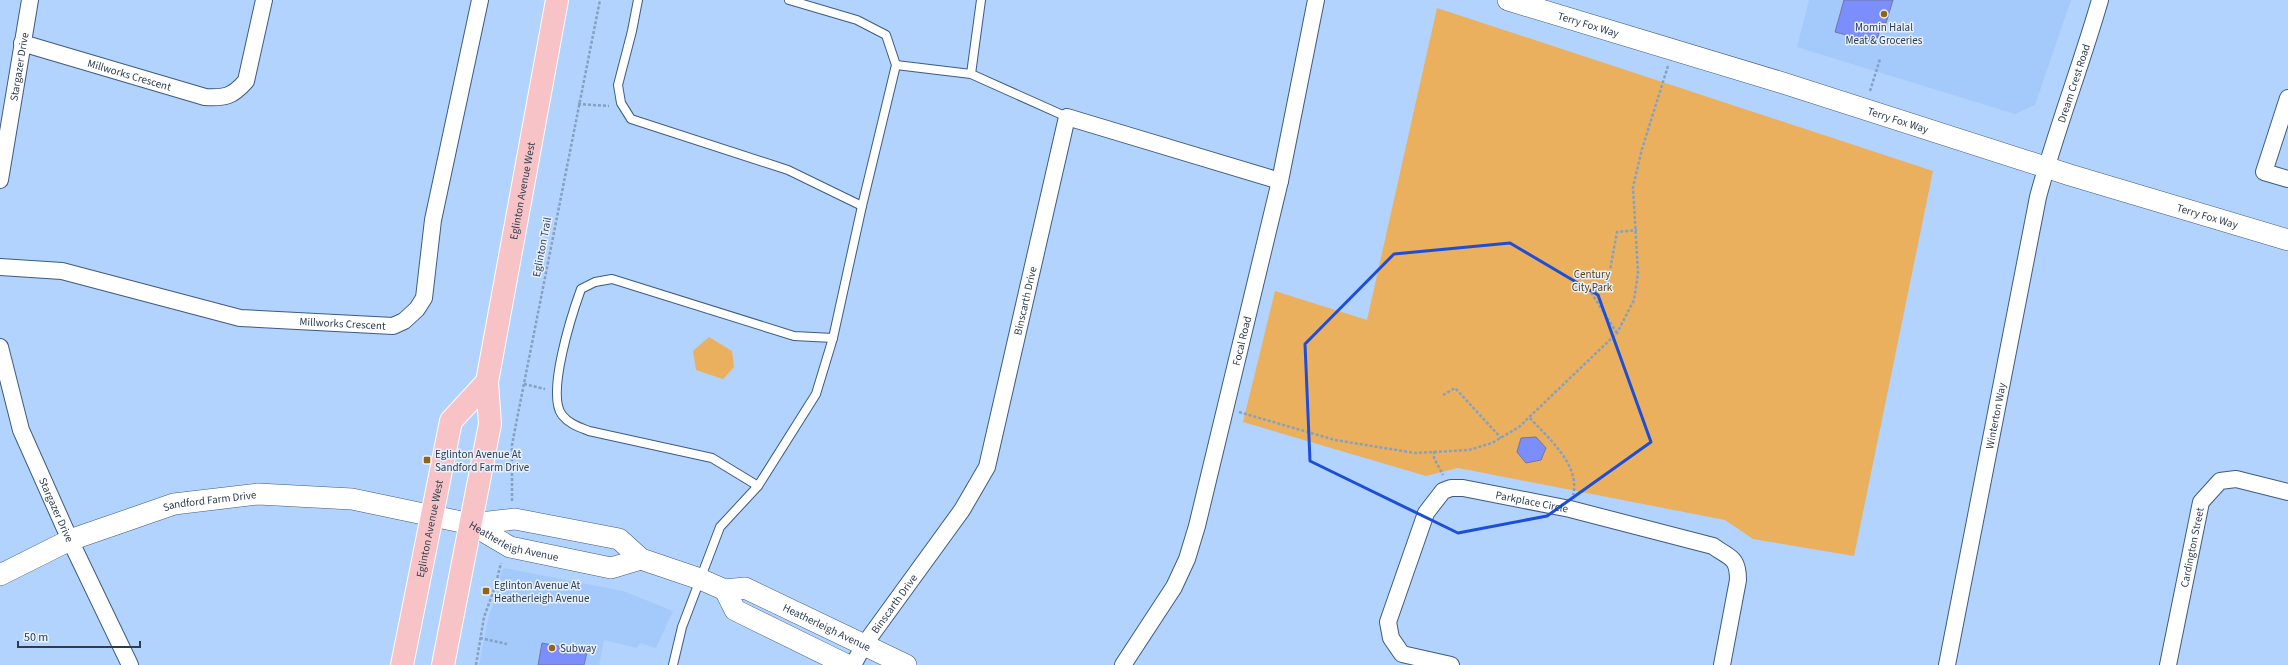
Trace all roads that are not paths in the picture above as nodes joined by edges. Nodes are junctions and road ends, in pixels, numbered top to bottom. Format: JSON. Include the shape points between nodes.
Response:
{"nodes":[{"id":1,"x":30,"y":0,"type":"edge"},
{"id":2,"x":264,"y":0,"type":"edge"},
{"id":3,"x":480,"y":0,"type":"edge"},
{"id":4,"x":557,"y":0,"type":"edge"},
{"id":5,"x":638,"y":0,"type":"edge"},
{"id":6,"x":789,"y":0,"type":"edge"},
{"id":7,"x":981,"y":0,"type":"edge"},
{"id":8,"x":1316,"y":0,"type":"edge"},
{"id":9,"x":1508,"y":0,"type":"edge"},
{"id":10,"x":2100,"y":0,"type":"edge"},
{"id":11,"x":22,"y":43,"type":"junction"},
{"id":12,"x":896,"y":66,"type":"junction"},
{"id":13,"x":971,"y":74,"type":"junction"},
{"id":14,"x":2288,"y":98,"type":"edge"},
{"id":15,"x":1067,"y":117,"type":"junction"},
{"id":16,"x":2046,"y":167,"type":"junction"},
{"id":17,"x":2288,"y":179,"type":"edge"},
{"id":18,"x":0,"y":180,"type":"edge"},
{"id":19,"x":1280,"y":181,"type":"junction"},
{"id":20,"x":862,"y":206,"type":"junction"},
{"id":21,"x":2288,"y":240,"type":"edge"},
{"id":22,"x":0,"y":267,"type":"edge"},
{"id":23,"x":834,"y":338,"type":"junction"},
{"id":24,"x":0,"y":347,"type":"edge"},
{"id":25,"x":487,"y":382,"type":"junction"},
{"id":26,"x":758,"y":486,"type":"junction"},
{"id":27,"x":2288,"y":492,"type":"edge"},
{"id":28,"x":432,"y":515,"type":"junction"},
{"id":29,"x":471,"y":524,"type":"junction"},
{"id":30,"x":70,"y":540,"type":"junction"},
{"id":31,"x":641,"y":559,"type":"junction"},
{"id":32,"x":0,"y":575,"type":"edge"},
{"id":33,"x":700,"y":579,"type":"junction"},
{"id":34,"x":725,"y":590,"type":"junction"},
{"id":35,"x":864,"y":645,"type":"junction"},
{"id":36,"x":130,"y":665,"type":"edge"},
{"id":37,"x":402,"y":665,"type":"edge"},
{"id":38,"x":443,"y":665,"type":"edge"},
{"id":39,"x":673,"y":665,"type":"edge"},
{"id":40,"x":847,"y":665,"type":"edge"},
{"id":41,"x":853,"y":665,"type":"edge"},
{"id":42,"x":906,"y":665,"type":"edge"},
{"id":43,"x":1123,"y":665,"type":"edge"},
{"id":44,"x":1451,"y":665,"type":"edge"},
{"id":45,"x":1722,"y":665,"type":"edge"},
{"id":46,"x":1947,"y":665,"type":"edge"},
{"id":47,"x":2168,"y":665,"type":"edge"}],
"edges":[{"from":1,"to":11,"type":"street","name":"Stargazer Drive"},
{"from":2,"to":11,"type":"street","name":"Millworks Crescent","via":[[246,81],[237,91],[224,98],[205,97]]},
{"from":3,"to":22,"type":"street","name":"Millworks Crescent","via":[[433,220],[424,298],[404,321],[393,326],[240,318],[62,271]]},
{"from":4,"to":25,"type":"main road","name":"Eglinton Avenue West"},
{"from":5,"to":20,"type":"lane","via":[[618,85],[621,103],[631,119],[788,170]]},
{"from":6,"to":12,"type":"lane","via":[[857,20],[886,35]]},
{"from":7,"to":13,"type":"lane"},
{"from":8,"to":19,"type":"street","name":"Focal Road"},
{"from":9,"to":16,"type":"street","name":"Terry Fox Way"},
{"from":10,"to":16,"type":"street","name":"Dream Crest Road","via":[[2082,63]]},
{"from":11,"to":18,"type":"street","name":"Stargazer Drive"},
{"from":12,"to":13,"type":"lane"},
{"from":12,"to":20,"type":"lane"},
{"from":13,"to":15,"type":"lane"},
{"from":14,"to":17,"type":"street","via":[[2264,172]]},
{"from":15,"to":19,"type":"street"},
{"from":15,"to":35,"type":"street","name":"Binscarth Drive","via":[[987,467],[962,510]]},
{"from":16,"to":21,"type":"street","name":"Terry Fox Way"},
{"from":16,"to":46,"type":"street","name":"Winterton Way"},
{"from":19,"to":43,"type":"street","name":"Focal Road","via":[[1187,559],[1174,587]]},
{"from":20,"to":23,"type":"lane"},
{"from":23,"to":26,"type":"lane","via":[[816,394]]},
{"from":23,"to":26,"type":"lane","via":[[794,336],[612,279],[595,282],[581,289],[571,317],[556,387],[561,415],[572,425],[588,431],[712,458]]},
{"from":24,"to":30,"type":"street","name":"Stargazer Drive","via":[[21,430]]},
{"from":25,"to":28,"type":"main road","name":"Eglinton Avenue West","via":[[451,421]]},
{"from":25,"to":29,"type":"main road","name":"Eglinton Avenue West","via":[[490,424]]},
{"from":26,"to":33,"type":"lane","via":[[720,527]]},
{"from":27,"to":47,"type":"street","name":"Cardington Street","via":[[2236,478],[2220,481],[2201,502]]},
{"from":28,"to":29,"type":"street","name":"Sandford Farm Drive"},
{"from":28,"to":30,"type":"street","name":"Sandford Farm Drive","via":[[352,499],[258,494],[174,504]]},
{"from":28,"to":37,"type":"main road","name":"Eglinton Avenue West"},
{"from":29,"to":31,"type":"street","name":"Heatherleigh Avenue","via":[[510,547],[611,568]]},
{"from":29,"to":31,"type":"street","name":"Heatherleigh Avenue","via":[[515,519],[619,539]]},
{"from":29,"to":38,"type":"main road","name":"Eglinton Avenue West"},
{"from":30,"to":32,"type":"street","name":"Sandford Farm Drive"},
{"from":30,"to":36,"type":"street","name":"Stargazer Drive"},
{"from":31,"to":33,"type":"street","name":"Heatherleigh Avenue"},
{"from":33,"to":34,"type":"street","name":"Heatherleigh Avenue"},
{"from":33,"to":39,"type":"lane","via":[[682,627]]},
{"from":34,"to":35,"type":"street","name":"Heatherleigh Avenue","via":[[745,588]]},
{"from":34,"to":40,"type":"street","via":[[735,610]]},
{"from":35,"to":41,"type":"street","name":"Binscarth Drive"},
{"from":35,"to":42,"type":"street","name":"Heatherleigh Avenue"},
{"from":44,"to":45,"type":"street","name":"Parkplace Circle","via":[[1402,654],[1391,638],[1388,622],[1426,513],[1443,491],[1463,488],[1570,509],[1713,546],[1733,558],[1738,569],[1738,580]]}]}
